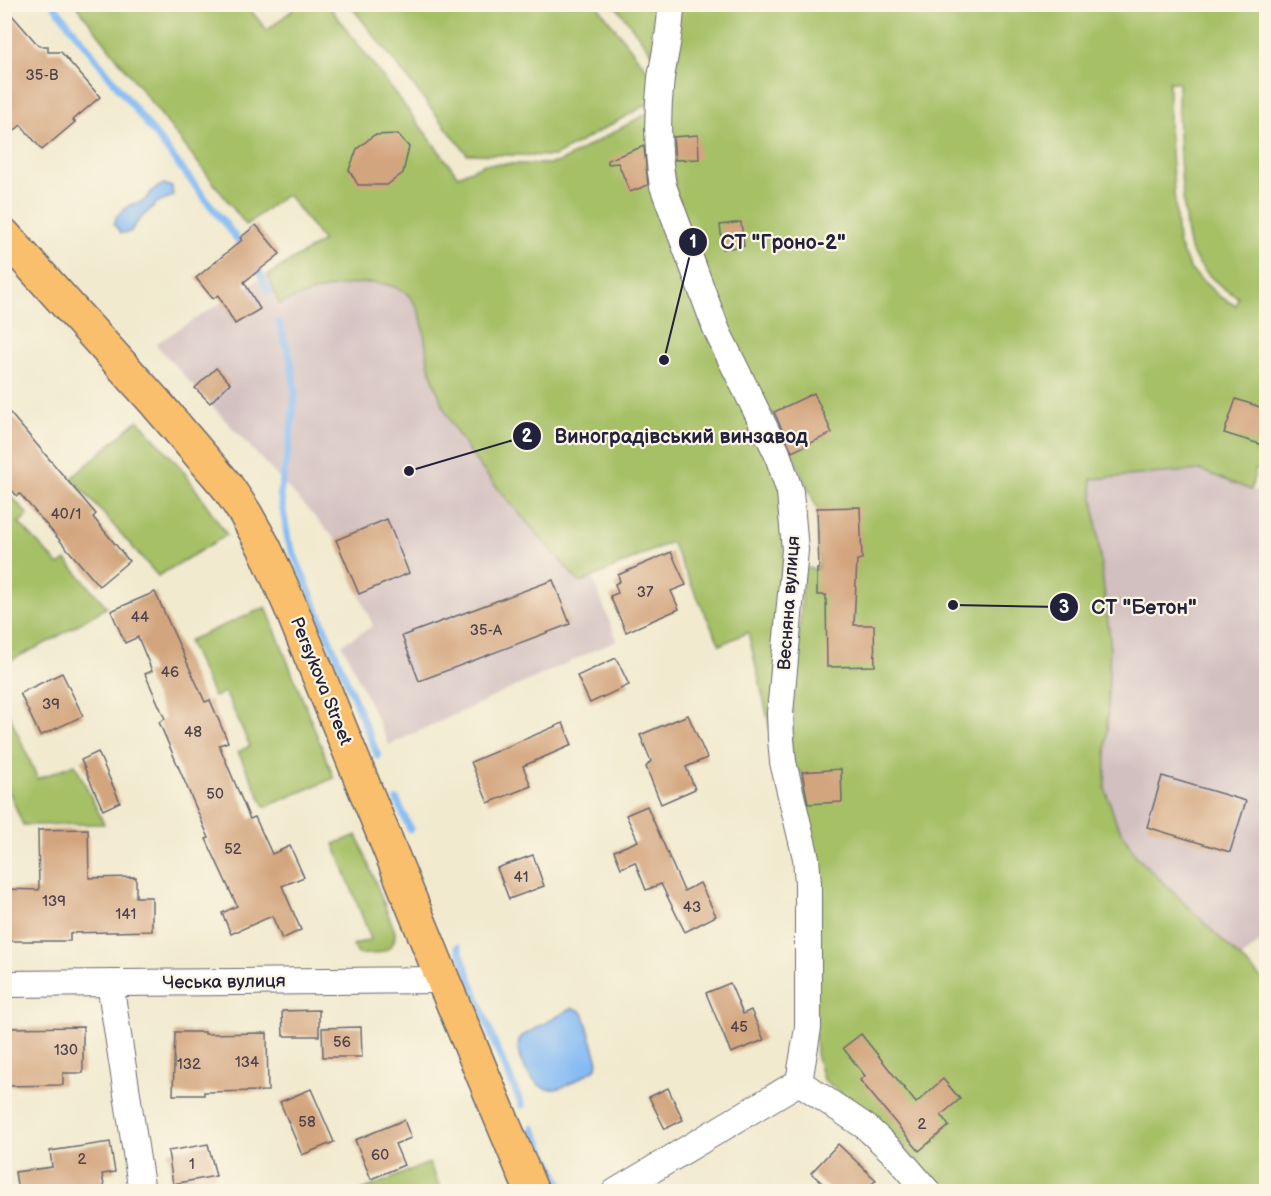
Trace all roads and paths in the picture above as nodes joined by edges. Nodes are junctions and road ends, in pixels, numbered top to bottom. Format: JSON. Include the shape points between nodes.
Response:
{"nodes":[{"id":1,"x":671,"y":4,"type":"edge"},
{"id":2,"x":4,"y":235,"type":"edge"},
{"id":3,"x":443,"y":980,"type":"junction"},
{"id":4,"x":110,"y":983,"type":"junction"},
{"id":5,"x":4,"y":984,"type":"edge"},
{"id":6,"x":799,"y":1082,"type":"junction"},
{"id":7,"x":142,"y":1191,"type":"edge"},
{"id":8,"x":532,"y":1191,"type":"edge"},
{"id":9,"x":615,"y":1191,"type":"edge"},
{"id":10,"x":928,"y":1191,"type":"edge"}],
"edges":[{"from":1,"to":6,"type":"street","name":"Весняна вулиця","via":[[659,103],[663,186],[717,331],[784,472],[793,518],[795,550],[780,739],[808,883],[808,1028]]},
{"from":2,"to":3,"type":"main road","name":"Persykova Street","via":[[196,449],[245,513],[289,603]]},
{"from":3,"to":4,"type":"street","name":"Чеська вулиця"},
{"from":3,"to":8,"type":"main road","name":"Persykova Street"},
{"from":4,"to":5,"type":"street","name":"Чеська вулиця"},
{"from":4,"to":7,"type":"street"},
{"from":6,"to":9,"type":"street"},
{"from":6,"to":10,"type":"street","via":[[866,1127]]}]}
